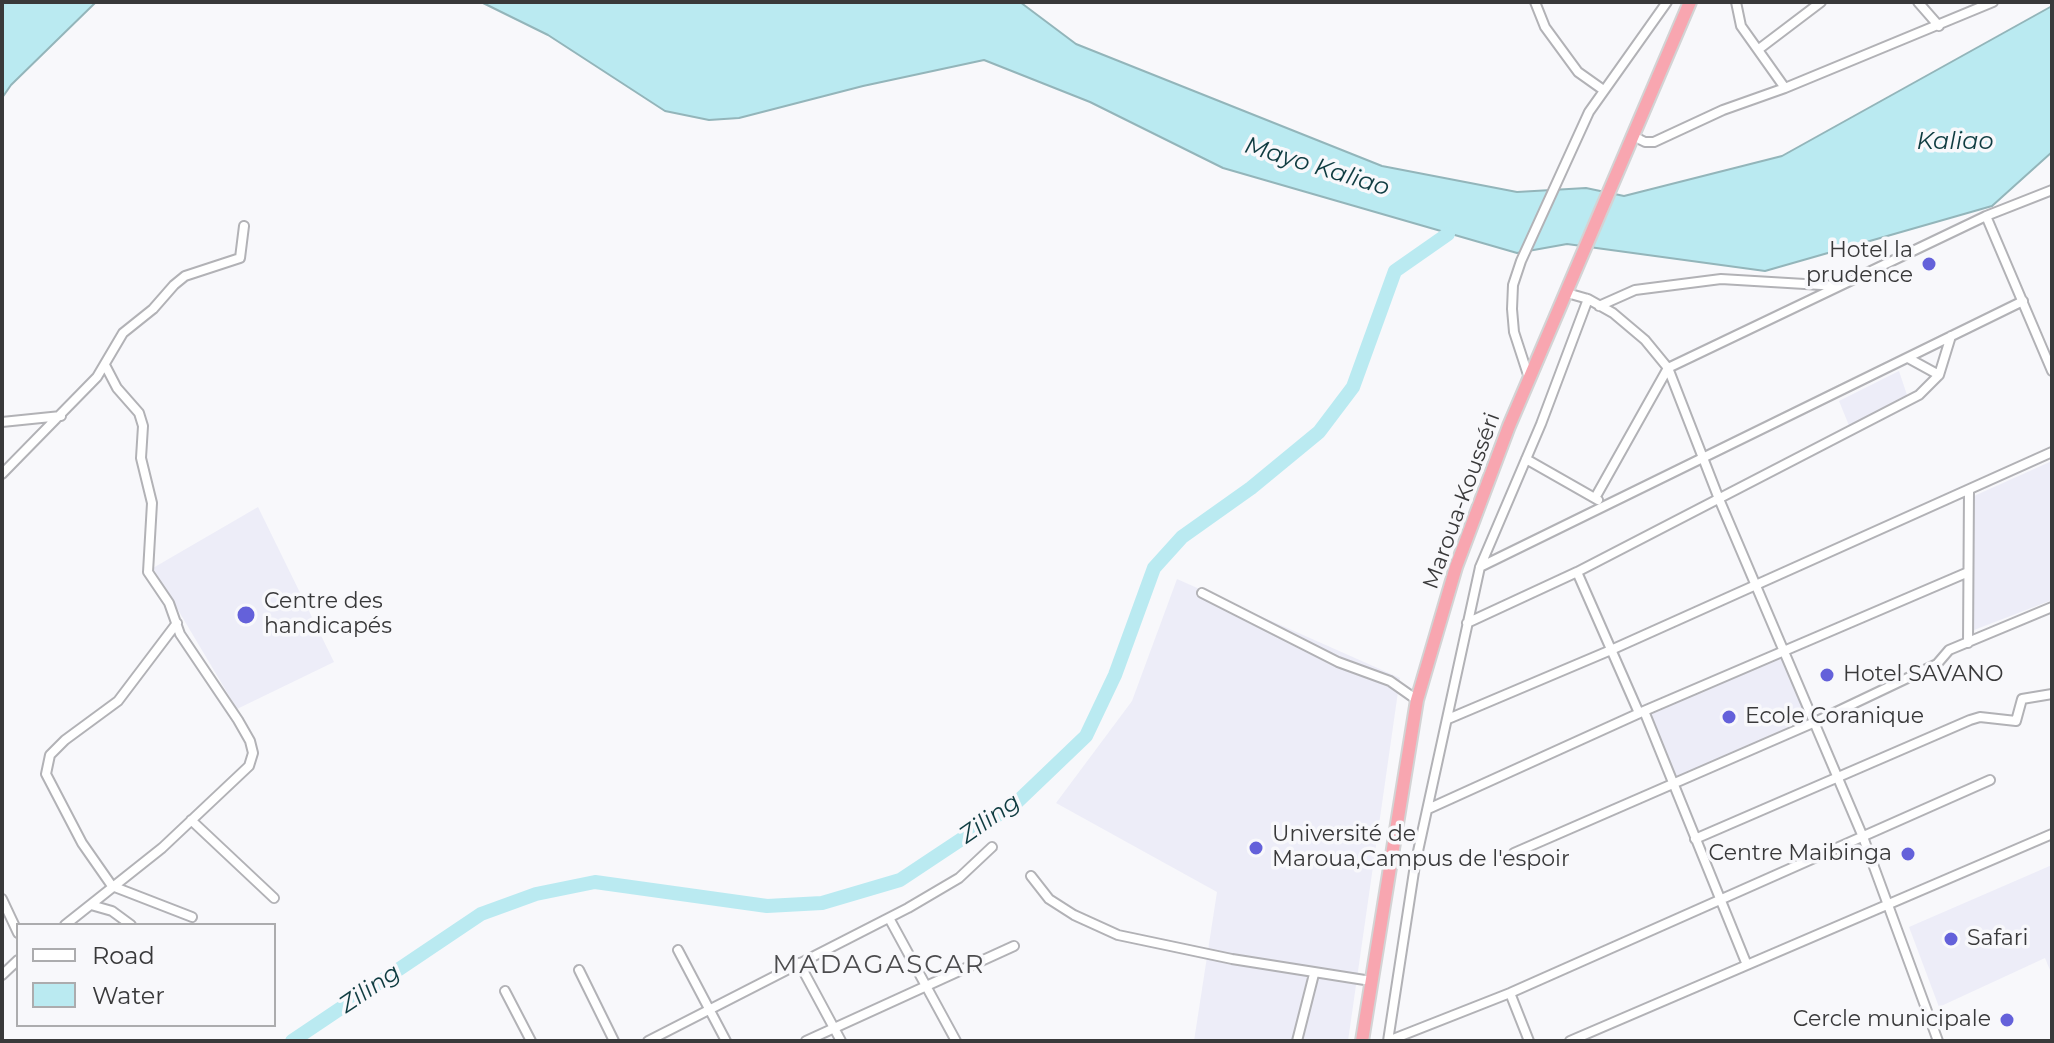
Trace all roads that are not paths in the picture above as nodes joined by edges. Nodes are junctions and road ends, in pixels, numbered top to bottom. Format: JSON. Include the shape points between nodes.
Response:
{"nodes":[{"id":1,"x":1535,"y":2,"type":"edge"},
{"id":2,"x":1667,"y":2,"type":"edge"},
{"id":3,"x":1690,"y":2,"type":"edge"},
{"id":4,"x":1736,"y":2,"type":"edge"},
{"id":5,"x":1821,"y":2,"type":"edge"},
{"id":6,"x":1918,"y":2,"type":"edge"},
{"id":7,"x":1993,"y":2,"type":"edge"},
{"id":8,"x":1939,"y":26,"type":"junction"},
{"id":9,"x":1759,"y":49,"type":"junction"},
{"id":10,"x":1785,"y":88,"type":"junction"},
{"id":11,"x":1602,"y":89,"type":"junction"},
{"id":12,"x":1633,"y":136,"type":"junction"},
{"id":13,"x":2052,"y":190,"type":"edge"},
{"id":14,"x":1986,"y":216,"type":"junction"},
{"id":15,"x":244,"y":226,"type":"dead end"},
{"id":16,"x":1841,"y":286,"type":"junction"},
{"id":17,"x":1567,"y":293,"type":"junction"},
{"id":18,"x":1588,"y":299,"type":"junction"},
{"id":19,"x":2023,"y":301,"type":"junction"},
{"id":20,"x":1599,"y":306,"type":"junction"},
{"id":21,"x":1951,"y":336,"type":"junction"},
{"id":22,"x":1908,"y":358,"type":"junction"},
{"id":23,"x":105,"y":365,"type":"junction"},
{"id":24,"x":1668,"y":368,"type":"junction"},
{"id":25,"x":2052,"y":371,"type":"edge"},
{"id":26,"x":1939,"y":375,"type":"junction"},
{"id":27,"x":1530,"y":381,"type":"junction"},
{"id":28,"x":61,"y":416,"type":"junction"},
{"id":29,"x":2,"y":422,"type":"edge"},
{"id":30,"x":2052,"y":452,"type":"edge"},
{"id":31,"x":1704,"y":458,"type":"junction"},
{"id":32,"x":1526,"y":459,"type":"junction"},
{"id":33,"x":2,"y":474,"type":"edge"},
{"id":34,"x":1969,"y":490,"type":"junction"},
{"id":35,"x":1595,"y":498,"type":"junction"},
{"id":36,"x":1719,"y":499,"type":"junction"},
{"id":37,"x":1606,"y":504,"type":"junction"},
{"id":38,"x":1480,"y":567,"type":"junction"},
{"id":39,"x":1577,"y":572,"type":"junction"},
{"id":40,"x":1966,"y":573,"type":"junction"},
{"id":41,"x":1755,"y":586,"type":"junction"},
{"id":42,"x":1202,"y":593,"type":"dead end"},
{"id":43,"x":2052,"y":607,"type":"edge"},
{"id":44,"x":177,"y":623,"type":"junction"},
{"id":45,"x":1467,"y":623,"type":"junction"},
{"id":46,"x":1968,"y":643,"type":"junction"},
{"id":47,"x":1611,"y":650,"type":"junction"},
{"id":48,"x":1785,"y":650,"type":"junction"},
{"id":49,"x":2052,"y":694,"type":"edge"},
{"id":50,"x":1417,"y":700,"type":"junction"},
{"id":51,"x":1642,"y":712,"type":"junction"},
{"id":52,"x":1448,"y":719,"type":"junction"},
{"id":53,"x":1815,"y":722,"type":"junction"},
{"id":54,"x":1838,"y":778,"type":"junction"},
{"id":55,"x":1990,"y":780,"type":"dead end"},
{"id":56,"x":1674,"y":784,"type":"junction"},
{"id":57,"x":1428,"y":809,"type":"junction"},
{"id":58,"x":191,"y":820,"type":"junction"},
{"id":59,"x":2052,"y":834,"type":"edge"},
{"id":60,"x":1863,"y":837,"type":"junction"},
{"id":61,"x":1695,"y":839,"type":"junction"},
{"id":62,"x":992,"y":847,"type":"dead end"},
{"id":63,"x":1514,"y":853,"type":"dead end"},
{"id":64,"x":1031,"y":876,"type":"dead end"},
{"id":65,"x":112,"y":886,"type":"junction"},
{"id":66,"x":274,"y":898,"type":"dead end"},
{"id":67,"x":2,"y":899,"type":"edge"},
{"id":68,"x":1719,"y":900,"type":"junction"},
{"id":69,"x":1888,"y":904,"type":"junction"},
{"id":70,"x":90,"y":905,"type":"junction"},
{"id":71,"x":192,"y":917,"type":"dead end"},
{"id":72,"x":889,"y":918,"type":"junction"},
{"id":73,"x":68,"y":923,"type":"edge"},
{"id":74,"x":128,"y":923,"type":"edge"},
{"id":75,"x":16,"y":929,"type":"edge"},
{"id":76,"x":1014,"y":946,"type":"dead end"},
{"id":77,"x":678,"y":950,"type":"dead end"},
{"id":78,"x":799,"y":963,"type":"junction"},
{"id":79,"x":1747,"y":965,"type":"junction"},
{"id":80,"x":579,"y":970,"type":"dead end"},
{"id":81,"x":1314,"y":974,"type":"junction"},
{"id":82,"x":1371,"y":981,"type":"junction"},
{"id":83,"x":925,"y":985,"type":"junction"},
{"id":84,"x":505,"y":991,"type":"dead end"},
{"id":85,"x":1510,"y":993,"type":"junction"},
{"id":86,"x":708,"y":1009,"type":"junction"},
{"id":87,"x":833,"y":1027,"type":"junction"},
{"id":88,"x":531,"y":1041,"type":"edge"},
{"id":89,"x":614,"y":1041,"type":"edge"},
{"id":90,"x":648,"y":1041,"type":"edge"},
{"id":91,"x":726,"y":1041,"type":"edge"},
{"id":92,"x":806,"y":1041,"type":"edge"},
{"id":93,"x":841,"y":1041,"type":"edge"},
{"id":94,"x":956,"y":1041,"type":"edge"},
{"id":95,"x":1297,"y":1041,"type":"edge"},
{"id":96,"x":1362,"y":1041,"type":"edge"},
{"id":97,"x":1388,"y":1041,"type":"edge"},
{"id":98,"x":1529,"y":1041,"type":"edge"},
{"id":99,"x":1570,"y":1041,"type":"edge"},
{"id":100,"x":1938,"y":1041,"type":"edge"}],
"edges":[{"from":1,"to":11,"type":"street","via":[[1559,48],[1578,72]]},
{"from":2,"to":11,"type":"street"},
{"from":3,"to":12,"type":"highway","name":"Maroua-Kousséri"},
{"from":4,"to":9,"type":"street","via":[[1741,26]]},
{"from":5,"to":9,"type":"street"},
{"from":6,"to":8,"type":"street"},
{"from":7,"to":8,"type":"street"},
{"from":8,"to":10,"type":"street"},
{"from":9,"to":10,"type":"street"},
{"from":10,"to":12,"type":"street","via":[[1654,142]]},
{"from":11,"to":27,"type":"street","via":[[1513,285],[1514,332]]},
{"from":12,"to":17,"type":"highway","name":"Maroua-Kousséri"},
{"from":13,"to":14,"type":"street"},
{"from":14,"to":16,"type":"street"},
{"from":14,"to":19,"type":"street"},
{"from":15,"to":23,"type":"street","via":[[240,258],[185,276],[123,333]]},
{"from":16,"to":20,"type":"street","via":[[1721,279],[1635,290]]},
{"from":16,"to":24,"type":"street"},
{"from":17,"to":18,"type":"street"},
{"from":17,"to":27,"type":"highway","name":"Maroua-Kousséri"},
{"from":18,"to":20,"type":"street"},
{"from":18,"to":32,"type":"street"},
{"from":19,"to":21,"type":"street"},
{"from":19,"to":25,"type":"street"},
{"from":20,"to":24,"type":"street","via":[[1645,340]]},
{"from":21,"to":22,"type":"street"},
{"from":21,"to":26,"type":"street"},
{"from":22,"to":26,"type":"street"},
{"from":22,"to":31,"type":"street"},
{"from":23,"to":28,"type":"street"},
{"from":23,"to":44,"type":"street","via":[[143,426],[141,458],[152,503],[146,566]]},
{"from":24,"to":31,"type":"street"},
{"from":24,"to":35,"type":"street"},
{"from":26,"to":36,"type":"street","via":[[1919,395]]},
{"from":27,"to":50,"type":"highway","name":"Maroua-Kousséri","via":[[1456,567]]},
{"from":28,"to":29,"type":"street"},
{"from":28,"to":33,"type":"street"},
{"from":30,"to":34,"type":"street"},
{"from":31,"to":36,"type":"street"},
{"from":31,"to":37,"type":"street"},
{"from":32,"to":35,"type":"street"},
{"from":32,"to":38,"type":"street"},
{"from":34,"to":40,"type":"street"},
{"from":34,"to":41,"type":"street"},
{"from":35,"to":37,"type":"street"},
{"from":36,"to":39,"type":"street"},
{"from":36,"to":41,"type":"street"},
{"from":37,"to":38,"type":"street"},
{"from":38,"to":45,"type":"street"},
{"from":39,"to":45,"type":"street"},
{"from":39,"to":47,"type":"street"},
{"from":40,"to":46,"type":"street"},
{"from":40,"to":48,"type":"street"},
{"from":41,"to":47,"type":"street"},
{"from":41,"to":48,"type":"street"},
{"from":42,"to":50,"type":"street","via":[[1338,662],[1390,681]]},
{"from":43,"to":46,"type":"street"},
{"from":44,"to":58,"type":"street","via":[[253,753],[249,766]]},
{"from":44,"to":65,"type":"street","via":[[118,701],[65,740],[46,765],[71,825]]},
{"from":45,"to":52,"type":"street"},
{"from":46,"to":53,"type":"street","via":[[1949,650],[1937,664]]},
{"from":47,"to":51,"type":"street"},
{"from":47,"to":52,"type":"street"},
{"from":48,"to":51,"type":"street"},
{"from":48,"to":53,"type":"street"},
{"from":49,"to":54,"type":"street","via":[[2022,699],[2016,721],[1970,720]]},
{"from":50,"to":82,"type":"highway","name":"Maroua-Kousséri"},
{"from":51,"to":56,"type":"street"},
{"from":51,"to":57,"type":"street"},
{"from":52,"to":57,"type":"street"},
{"from":53,"to":54,"type":"street"},
{"from":53,"to":56,"type":"street"},
{"from":54,"to":60,"type":"street"},
{"from":54,"to":61,"type":"street"},
{"from":55,"to":60,"type":"street"},
{"from":56,"to":61,"type":"street"},
{"from":56,"to":63,"type":"street"},
{"from":57,"to":97,"type":"street","via":[[1399,950]]},
{"from":58,"to":65,"type":"street"},
{"from":58,"to":66,"type":"street"},
{"from":59,"to":69,"type":"street"},
{"from":60,"to":68,"type":"street"},
{"from":60,"to":69,"type":"street"},
{"from":61,"to":68,"type":"street"},
{"from":62,"to":72,"type":"street","via":[[959,878]]},
{"from":64,"to":81,"type":"street","via":[[1049,899],[1118,935]]},
{"from":65,"to":70,"type":"street"},
{"from":65,"to":71,"type":"street"},
{"from":67,"to":75,"type":"street"},
{"from":68,"to":79,"type":"street"},
{"from":68,"to":85,"type":"street"},
{"from":69,"to":79,"type":"street"},
{"from":69,"to":100,"type":"street"},
{"from":70,"to":73,"type":"street"},
{"from":70,"to":74,"type":"street"},
{"from":72,"to":78,"type":"street"},
{"from":72,"to":83,"type":"street"},
{"from":76,"to":83,"type":"street"},
{"from":77,"to":86,"type":"street"},
{"from":78,"to":86,"type":"street"},
{"from":78,"to":87,"type":"street"},
{"from":79,"to":99,"type":"street"},
{"from":80,"to":89,"type":"street"},
{"from":81,"to":82,"type":"street"},
{"from":81,"to":95,"type":"street"},
{"from":82,"to":96,"type":"highway","name":"Maroua-Kousséri"},
{"from":83,"to":87,"type":"street"},
{"from":83,"to":94,"type":"street"},
{"from":84,"to":88,"type":"street"},
{"from":85,"to":97,"type":"street"},
{"from":85,"to":98,"type":"street"},
{"from":86,"to":90,"type":"street"},
{"from":86,"to":91,"type":"street"},
{"from":87,"to":92,"type":"street"},
{"from":87,"to":93,"type":"street"}]}
